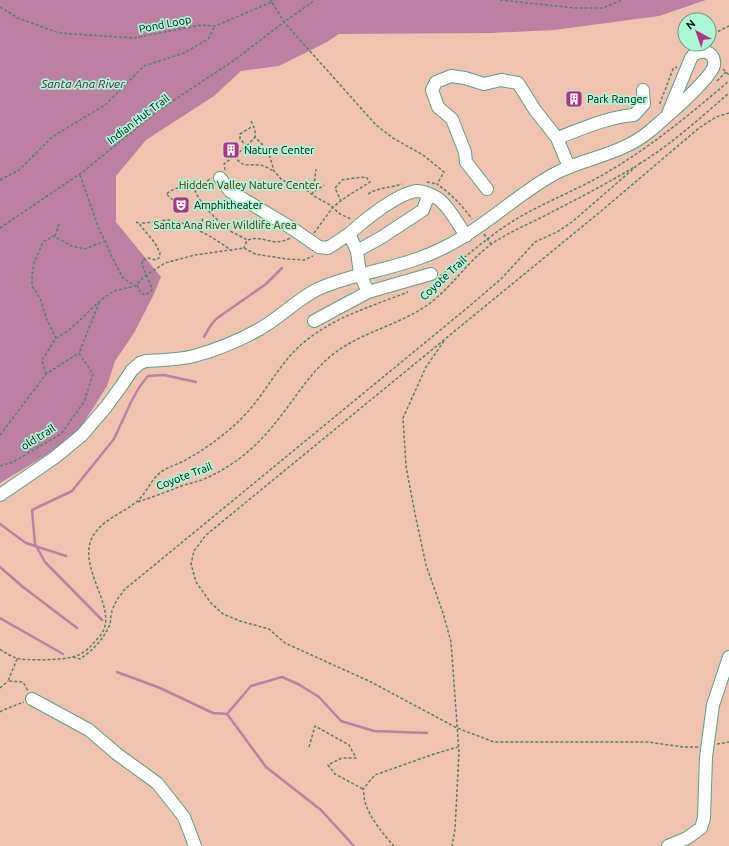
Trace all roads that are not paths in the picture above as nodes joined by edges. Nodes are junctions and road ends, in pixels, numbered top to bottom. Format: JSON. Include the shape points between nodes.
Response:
{"nodes":[{"id":1,"x":643,"y":90,"type":"dead end"},
{"id":2,"x":667,"y":116,"type":"junction"},
{"id":3,"x":557,"y":138,"type":"junction"},
{"id":4,"x":569,"y":167,"type":"junction"},
{"id":5,"x":218,"y":176,"type":"road end"},
{"id":6,"x":487,"y":189,"type":"dead end"},
{"id":7,"x":429,"y":194,"type":"junction"},
{"id":8,"x":353,"y":230,"type":"junction"},
{"id":9,"x":466,"y":236,"type":"junction"},
{"id":10,"x":357,"y":251,"type":"junction"},
{"id":11,"x":360,"y":274,"type":"junction"},
{"id":12,"x":431,"y":274,"type":"dead end"},
{"id":13,"x":368,"y":292,"type":"junction"},
{"id":14,"x":314,"y":321,"type":"dead end"},
{"id":15,"x":0,"y":495,"type":"edge"},
{"id":16,"x":729,"y":656,"type":"edge"},
{"id":17,"x":32,"y":699,"type":"road end"},
{"id":18,"x":195,"y":846,"type":"edge"},
{"id":19,"x":668,"y":846,"type":"edge"}],
"edges":[{"from":1,"to":3,"type":"lane","via":[[644,104],[634,115],[593,124]]},
{"from":2,"to":2,"type":"lane","via":[[682,104],[713,69],[713,58],[707,52],[697,52],[691,58]]},
{"from":2,"to":4,"type":"lane","via":[[627,146]]},
{"from":3,"to":4,"type":"lane"},
{"from":3,"to":6,"type":"lane","via":[[518,83],[501,80],[484,84],[451,76],[436,82],[432,90],[438,107],[452,119],[465,152],[466,162]]},
{"from":4,"to":9,"type":"lane","via":[[535,185]]},
{"from":5,"to":8,"type":"lane","via":[[230,191],[319,247],[328,248]]},
{"from":7,"to":8,"type":"lane","via":[[418,191],[397,198]]},
{"from":7,"to":9,"type":"lane","via":[[440,200]]},
{"from":7,"to":10,"type":"lane","via":[[423,210]]},
{"from":8,"to":10,"type":"lane"},
{"from":9,"to":11,"type":"lane","via":[[415,260]]},
{"from":10,"to":11,"type":"lane"},
{"from":11,"to":13,"type":"lane"},
{"from":11,"to":15,"type":"lane","via":[[315,290],[258,330],[230,344],[193,356],[140,363],[82,435],[54,458]]},
{"from":12,"to":13,"type":"lane"},
{"from":13,"to":14,"type":"lane"},
{"from":16,"to":19,"type":"lane","via":[[713,705],[704,818],[701,828],[687,838]]},
{"from":17,"to":18,"type":"lane","via":[[89,730],[116,754],[157,783],[184,817]]}]}
